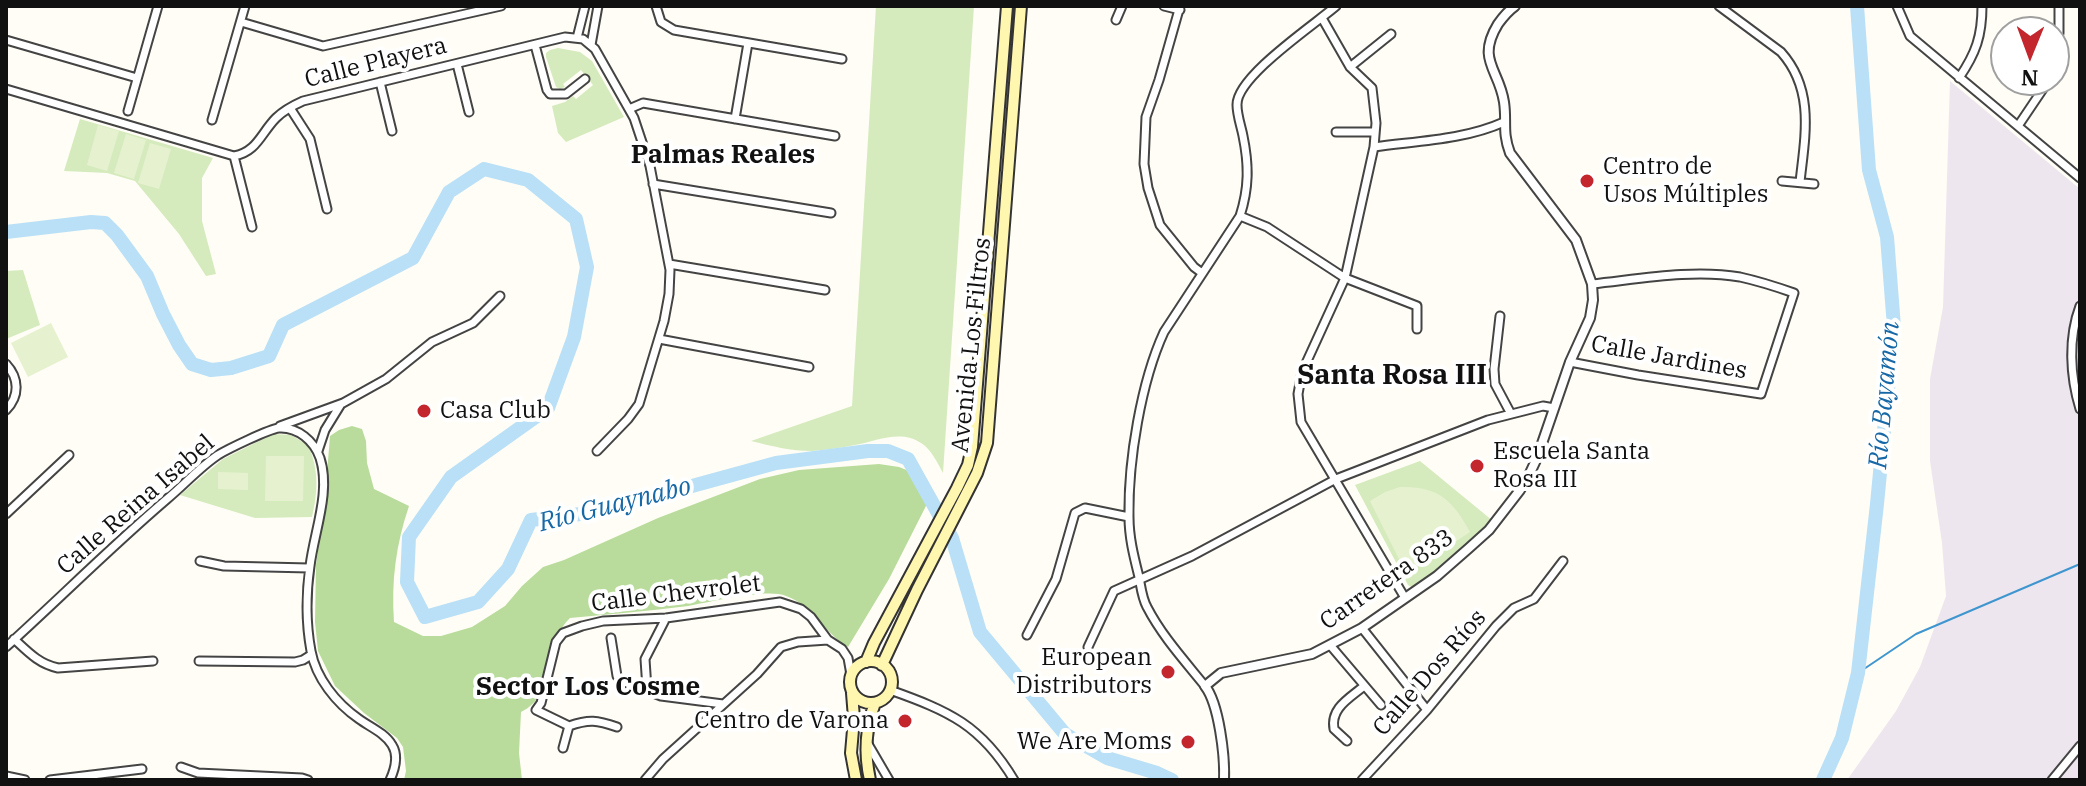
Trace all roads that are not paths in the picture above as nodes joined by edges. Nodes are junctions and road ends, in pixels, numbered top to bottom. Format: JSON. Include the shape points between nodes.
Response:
{"nodes":[{"id":1,"x":158,"y":6,"type":"edge"},
{"id":2,"x":245,"y":6,"type":"edge"},
{"id":3,"x":455,"y":6,"type":"edge"},
{"id":4,"x":501,"y":6,"type":"edge"},
{"id":5,"x":585,"y":6,"type":"edge"},
{"id":6,"x":598,"y":6,"type":"edge"},
{"id":7,"x":656,"y":6,"type":"edge"},
{"id":8,"x":1007,"y":6,"type":"edge"},
{"id":9,"x":1021,"y":6,"type":"edge"},
{"id":10,"x":1122,"y":6,"type":"edge"},
{"id":11,"x":1164,"y":6,"type":"edge"},
{"id":12,"x":1336,"y":6,"type":"edge"},
{"id":13,"x":1515,"y":6,"type":"edge"},
{"id":14,"x":1719,"y":6,"type":"edge"},
{"id":15,"x":1897,"y":6,"type":"edge"},
{"id":16,"x":1982,"y":6,"type":"edge"},
{"id":17,"x":1180,"y":8,"type":"edge"},
{"id":18,"x":458,"y":16,"type":"junction"},
{"id":19,"x":1322,"y":18,"type":"junction"},
{"id":20,"x":1116,"y":20,"type":"dead end"},
{"id":21,"x":241,"y":22,"type":"junction"},
{"id":22,"x":1391,"y":34,"type":"dead end"},
{"id":23,"x":577,"y":38,"type":"junction"},
{"id":24,"x":6,"y":40,"type":"edge"},
{"id":25,"x":748,"y":43,"type":"junction"},
{"id":26,"x":535,"y":45,"type":"junction"},
{"id":27,"x":591,"y":45,"type":"junction"},
{"id":28,"x":842,"y":59,"type":"dead end"},
{"id":29,"x":457,"y":64,"type":"junction"},
{"id":30,"x":1350,"y":67,"type":"junction"},
{"id":31,"x":137,"y":78,"type":"junction"},
{"id":32,"x":1959,"y":78,"type":"junction"},
{"id":33,"x":585,"y":79,"type":"dead end"},
{"id":34,"x":380,"y":82,"type":"junction"},
{"id":35,"x":6,"y":89,"type":"edge"},
{"id":36,"x":2038,"y":96,"type":"edge"},
{"id":37,"x":290,"y":108,"type":"junction"},
{"id":38,"x":629,"y":109,"type":"junction"},
{"id":39,"x":128,"y":111,"type":"dead end"},
{"id":40,"x":469,"y":112,"type":"dead end"},
{"id":41,"x":735,"y":119,"type":"junction"},
{"id":42,"x":212,"y":120,"type":"dead end"},
{"id":43,"x":1504,"y":122,"type":"junction"},
{"id":44,"x":2018,"y":126,"type":"junction"},
{"id":45,"x":392,"y":131,"type":"dead end"},
{"id":46,"x":1336,"y":132,"type":"dead end"},
{"id":47,"x":1375,"y":132,"type":"junction"},
{"id":48,"x":835,"y":136,"type":"dead end"},
{"id":49,"x":1374,"y":147,"type":"junction"},
{"id":50,"x":234,"y":156,"type":"junction"},
{"id":51,"x":2079,"y":174,"type":"edge"},
{"id":52,"x":1782,"y":181,"type":"dead end"},
{"id":53,"x":1800,"y":182,"type":"junction"},
{"id":54,"x":653,"y":184,"type":"junction"},
{"id":55,"x":1814,"y":184,"type":"dead end"},
{"id":56,"x":327,"y":209,"type":"dead end"},
{"id":57,"x":831,"y":213,"type":"dead end"},
{"id":58,"x":1240,"y":216,"type":"junction"},
{"id":59,"x":252,"y":227,"type":"dead end"},
{"id":60,"x":669,"y":264,"type":"junction"},
{"id":61,"x":1202,"y":273,"type":"junction"},
{"id":62,"x":1345,"y":278,"type":"junction"},
{"id":63,"x":1592,"y":284,"type":"junction"},
{"id":64,"x":825,"y":290,"type":"dead end"},
{"id":65,"x":500,"y":296,"type":"dead end"},
{"id":66,"x":2080,"y":306,"type":"edge"},
{"id":67,"x":1500,"y":316,"type":"dead end"},
{"id":68,"x":1417,"y":329,"type":"dead end"},
{"id":69,"x":659,"y":339,"type":"junction"},
{"id":70,"x":1570,"y":362,"type":"junction"},
{"id":71,"x":6,"y":364,"type":"edge"},
{"id":72,"x":809,"y":367,"type":"dead end"},
{"id":73,"x":343,"y":403,"type":"junction"},
{"id":74,"x":1554,"y":408,"type":"junction"},
{"id":75,"x":2080,"y":409,"type":"edge"},
{"id":76,"x":6,"y":410,"type":"edge"},
{"id":77,"x":1511,"y":414,"type":"junction"},
{"id":78,"x":276,"y":428,"type":"junction"},
{"id":79,"x":318,"y":451,"type":"junction"},
{"id":80,"x":597,"y":451,"type":"dead end"},
{"id":81,"x":69,"y":455,"type":"dead end"},
{"id":82,"x":1336,"y":479,"type":"junction"},
{"id":83,"x":6,"y":514,"type":"edge"},
{"id":84,"x":1129,"y":517,"type":"junction"},
{"id":85,"x":200,"y":561,"type":"dead end"},
{"id":86,"x":1563,"y":561,"type":"dead end"},
{"id":87,"x":309,"y":568,"type":"junction"},
{"id":88,"x":1139,"y":579,"type":"junction"},
{"id":89,"x":1405,"y":598,"type":"junction"},
{"id":90,"x":666,"y":618,"type":"junction"},
{"id":91,"x":1362,"y":628,"type":"junction"},
{"id":92,"x":1027,"y":635,"type":"dead end"},
{"id":93,"x":611,"y":638,"type":"dead end"},
{"id":94,"x":14,"y":639,"type":"junction"},
{"id":95,"x":828,"y":640,"type":"junction"},
{"id":96,"x":1330,"y":645,"type":"junction"},
{"id":97,"x":6,"y":647,"type":"edge"},
{"id":98,"x":1088,"y":647,"type":"dead end"},
{"id":99,"x":311,"y":655,"type":"junction"},
{"id":100,"x":153,"y":661,"type":"dead end"},
{"id":101,"x":199,"y":661,"type":"dead end"},
{"id":102,"x":866,"y":662,"type":"junction"},
{"id":103,"x":882,"y":665,"type":"junction"},
{"id":104,"x":851,"y":675,"type":"junction"},
{"id":105,"x":1205,"y":686,"type":"junction"},
{"id":106,"x":1364,"y":686,"type":"junction"},
{"id":107,"x":647,"y":689,"type":"junction"},
{"id":108,"x":890,"y":690,"type":"junction"},
{"id":109,"x":852,"y":691,"type":"junction"},
{"id":110,"x":875,"y":703,"type":"junction"},
{"id":111,"x":723,"y":704,"type":"junction"},
{"id":112,"x":1381,"y":705,"type":"dead end"},
{"id":113,"x":1427,"y":710,"type":"junction"},
{"id":114,"x":569,"y":726,"type":"junction"},
{"id":115,"x":617,"y":727,"type":"dead end"},
{"id":116,"x":866,"y":741,"type":"junction"},
{"id":117,"x":1347,"y":741,"type":"dead end"},
{"id":118,"x":2080,"y":746,"type":"edge"},
{"id":119,"x":563,"y":748,"type":"dead end"},
{"id":120,"x":181,"y":767,"type":"dead end"},
{"id":121,"x":142,"y":769,"type":"dead end"},
{"id":122,"x":6,"y":776,"type":"edge"},
{"id":123,"x":853,"y":779,"type":"edge"},
{"id":124,"x":25,"y":780,"type":"edge"},
{"id":125,"x":50,"y":780,"type":"edge"},
{"id":126,"x":308,"y":780,"type":"edge"},
{"id":127,"x":390,"y":780,"type":"edge"},
{"id":128,"x":645,"y":780,"type":"edge"},
{"id":129,"x":870,"y":780,"type":"edge"},
{"id":130,"x":889,"y":780,"type":"edge"},
{"id":131,"x":1014,"y":780,"type":"edge"},
{"id":132,"x":1224,"y":780,"type":"edge"},
{"id":133,"x":1362,"y":780,"type":"edge"},
{"id":134,"x":2052,"y":780,"type":"edge"}],
"edges":[{"from":1,"to":31,"type":"street"},
{"from":2,"to":21,"type":"street"},
{"from":3,"to":18,"type":"street"},
{"from":4,"to":18,"type":"street"},
{"from":5,"to":23,"type":"street"},
{"from":6,"to":27,"type":"street"},
{"from":7,"to":25,"type":"street","via":[[661,22],[674,30]]},
{"from":8,"to":102,"type":"main road","name":"Avenida Los Filtros","via":[[968,465]]},
{"from":9,"to":103,"type":"main road","name":"Avenida Los Filtros","via":[[984,456]]},
{"from":10,"to":20,"type":"street"},
{"from":11,"to":17,"type":"street"},
{"from":12,"to":19,"type":"street"},
{"from":13,"to":43,"type":"street","name":"Carretera 833","via":[[1488,46],[1504,97]]},
{"from":14,"to":53,"type":"street","via":[[1781,52],[1796,75],[1807,113]]},
{"from":15,"to":32,"type":"street","via":[[1910,36]]},
{"from":16,"to":32,"type":"street","via":[[1973,58]]},
{"from":17,"to":61,"type":"street","via":[[1146,117],[1144,164],[1160,225]]},
{"from":18,"to":21,"type":"street","via":[[323,46]]},
{"from":19,"to":30,"type":"street"},
{"from":19,"to":58,"type":"street","via":[[1263,65],[1242,89],[1237,103],[1248,182]]},
{"from":21,"to":42,"type":"street"},
{"from":22,"to":30,"type":"street"},
{"from":23,"to":26,"type":"street","name":"Calle Playera"},
{"from":23,"to":27,"type":"street"},
{"from":24,"to":31,"type":"street"},
{"from":25,"to":28,"type":"street"},
{"from":25,"to":41,"type":"street"},
{"from":26,"to":29,"type":"street","name":"Calle Playera"},
{"from":26,"to":33,"type":"street","via":[[550,94],[566,94]]},
{"from":27,"to":38,"type":"street"},
{"from":29,"to":34,"type":"street","name":"Calle Playera"},
{"from":29,"to":40,"type":"street"},
{"from":30,"to":47,"type":"street","via":[[1372,88]]},
{"from":31,"to":39,"type":"street"},
{"from":32,"to":44,"type":"street"},
{"from":34,"to":37,"type":"street","name":"Calle Playera"},
{"from":34,"to":45,"type":"street"},
{"from":35,"to":50,"type":"street"},
{"from":36,"to":44,"type":"street"},
{"from":37,"to":50,"type":"street","name":"Calle Playera","via":[[254,148]]},
{"from":37,"to":56,"type":"street","via":[[310,139]]},
{"from":38,"to":41,"type":"street","via":[[643,103]]},
{"from":38,"to":54,"type":"street"},
{"from":41,"to":48,"type":"street"},
{"from":43,"to":49,"type":"street","via":[[1466,135]]},
{"from":43,"to":63,"type":"street","name":"Carretera 833","via":[[1510,153],[1576,240]]},
{"from":44,"to":51,"type":"street"},
{"from":46,"to":47,"type":"street"},
{"from":47,"to":49,"type":"street"},
{"from":49,"to":62,"type":"street"},
{"from":50,"to":59,"type":"street"},
{"from":52,"to":53,"type":"street"},
{"from":53,"to":55,"type":"street"},
{"from":54,"to":57,"type":"street"},
{"from":54,"to":60,"type":"street"},
{"from":58,"to":61,"type":"street"},
{"from":58,"to":62,"type":"street","via":[[1267,227]]},
{"from":60,"to":64,"type":"street"},
{"from":60,"to":69,"type":"street"},
{"from":61,"to":84,"type":"street","via":[[1164,332],[1147,374]]},
{"from":62,"to":68,"type":"street","via":[[1417,306]]},
{"from":62,"to":82,"type":"street","via":[[1302,372],[1298,394],[1301,422]]},
{"from":63,"to":70,"type":"street","name":"Carretera 833","via":[[1590,318]]},
{"from":63,"to":70,"type":"street","name":"Calle Jardines","via":[[1713,275],[1794,293],[1761,394]]},
{"from":65,"to":73,"type":"street","name":"Calle Reina Isabel","via":[[473,323],[432,342],[386,379]]},
{"from":66,"to":75,"type":"street","via":[[2072,350]]},
{"from":67,"to":77,"type":"street","via":[[1495,384]]},
{"from":69,"to":72,"type":"street"},
{"from":69,"to":80,"type":"street","via":[[634,412]]},
{"from":70,"to":74,"type":"street","name":"Carretera 833"},
{"from":71,"to":76,"type":"street","via":[[16,397]]},
{"from":73,"to":78,"type":"street","name":"Calle Reina Isabel"},
{"from":73,"to":79,"type":"street","via":[[331,417]]},
{"from":74,"to":77,"type":"street"},
{"from":74,"to":89,"type":"street","name":"Carretera 833","via":[[1520,490],[1479,539]]},
{"from":77,"to":82,"type":"street"},
{"from":78,"to":79,"type":"street","via":[[301,433]]},
{"from":78,"to":94,"type":"street","name":"Calle Reina Isabel","via":[[219,455]]},
{"from":79,"to":87,"type":"street","via":[[323,494]]},
{"from":81,"to":83,"type":"street"},
{"from":82,"to":88,"type":"street"},
{"from":82,"to":89,"type":"street"},
{"from":84,"to":88,"type":"street"},
{"from":84,"to":92,"type":"street","via":[[1085,508],[1075,513],[1056,579]]},
{"from":85,"to":87,"type":"street"},
{"from":86,"to":113,"type":"street","name":"Calle Dos Ríos","via":[[1534,599],[1514,608],[1496,626]]},
{"from":87,"to":99,"type":"street"},
{"from":88,"to":98,"type":"street","via":[[1114,591]]},
{"from":88,"to":105,"type":"street","via":[[1145,604]]},
{"from":89,"to":91,"type":"street","name":"Carretera 833"},
{"from":90,"to":95,"type":"street","name":"Calle Chevrolet","via":[[780,602],[801,609]]},
{"from":90,"to":107,"type":"street","via":[[645,659]]},
{"from":90,"to":114,"type":"street","name":"Calle Chevrolet","via":[[603,621],[563,633],[536,710]]},
{"from":91,"to":96,"type":"street","name":"Carretera 833"},
{"from":91,"to":113,"type":"street"},
{"from":93,"to":107,"type":"street","via":[[617,676]]},
{"from":94,"to":97,"type":"street","name":"Calle Reina Isabel"},
{"from":94,"to":100,"type":"street","via":[[37,660],[58,668]]},
{"from":95,"to":104,"type":"street","name":"Calle Chevrolet","via":[[848,658]]},
{"from":95,"to":111,"type":"street","via":[[781,647]]},
{"from":96,"to":105,"type":"street","name":"Carretera 833","via":[[1302,657],[1221,673]]},
{"from":96,"to":106,"type":"street"},
{"from":99,"to":101,"type":"street","via":[[295,662]]},
{"from":99,"to":127,"type":"street","via":[[329,691],[391,744],[396,761]]},
{"from":102,"to":103,"type":"main road"},
{"from":102,"to":104,"type":"main road"},
{"from":103,"to":108,"type":"main road","via":[[890,674]]},
{"from":104,"to":109,"type":"main road"},
{"from":105,"to":132,"type":"street","via":[[1213,698]]},
{"from":106,"to":112,"type":"street"},
{"from":106,"to":117,"type":"street","via":[[1333,717],[1334,729]]},
{"from":107,"to":111,"type":"street","via":[[661,696]]},
{"from":108,"to":110,"type":"main road"},
{"from":108,"to":131,"type":"street","via":[[959,719],[987,742]]},
{"from":109,"to":110,"type":"main road","via":[[863,702]]},
{"from":109,"to":123,"type":"main road"},
{"from":110,"to":116,"type":"main road"},
{"from":111,"to":128,"type":"street"},
{"from":113,"to":133,"type":"street","name":"Calle Dos Ríos"},
{"from":114,"to":115,"type":"street","via":[[589,720]]},
{"from":114,"to":119,"type":"street"},
{"from":116,"to":129,"type":"main road"},
{"from":116,"to":130,"type":"street"},
{"from":118,"to":134,"type":"street"},
{"from":120,"to":126,"type":"street","via":[[198,773]]},
{"from":121,"to":125,"type":"street"},
{"from":122,"to":124,"type":"street"}]}
